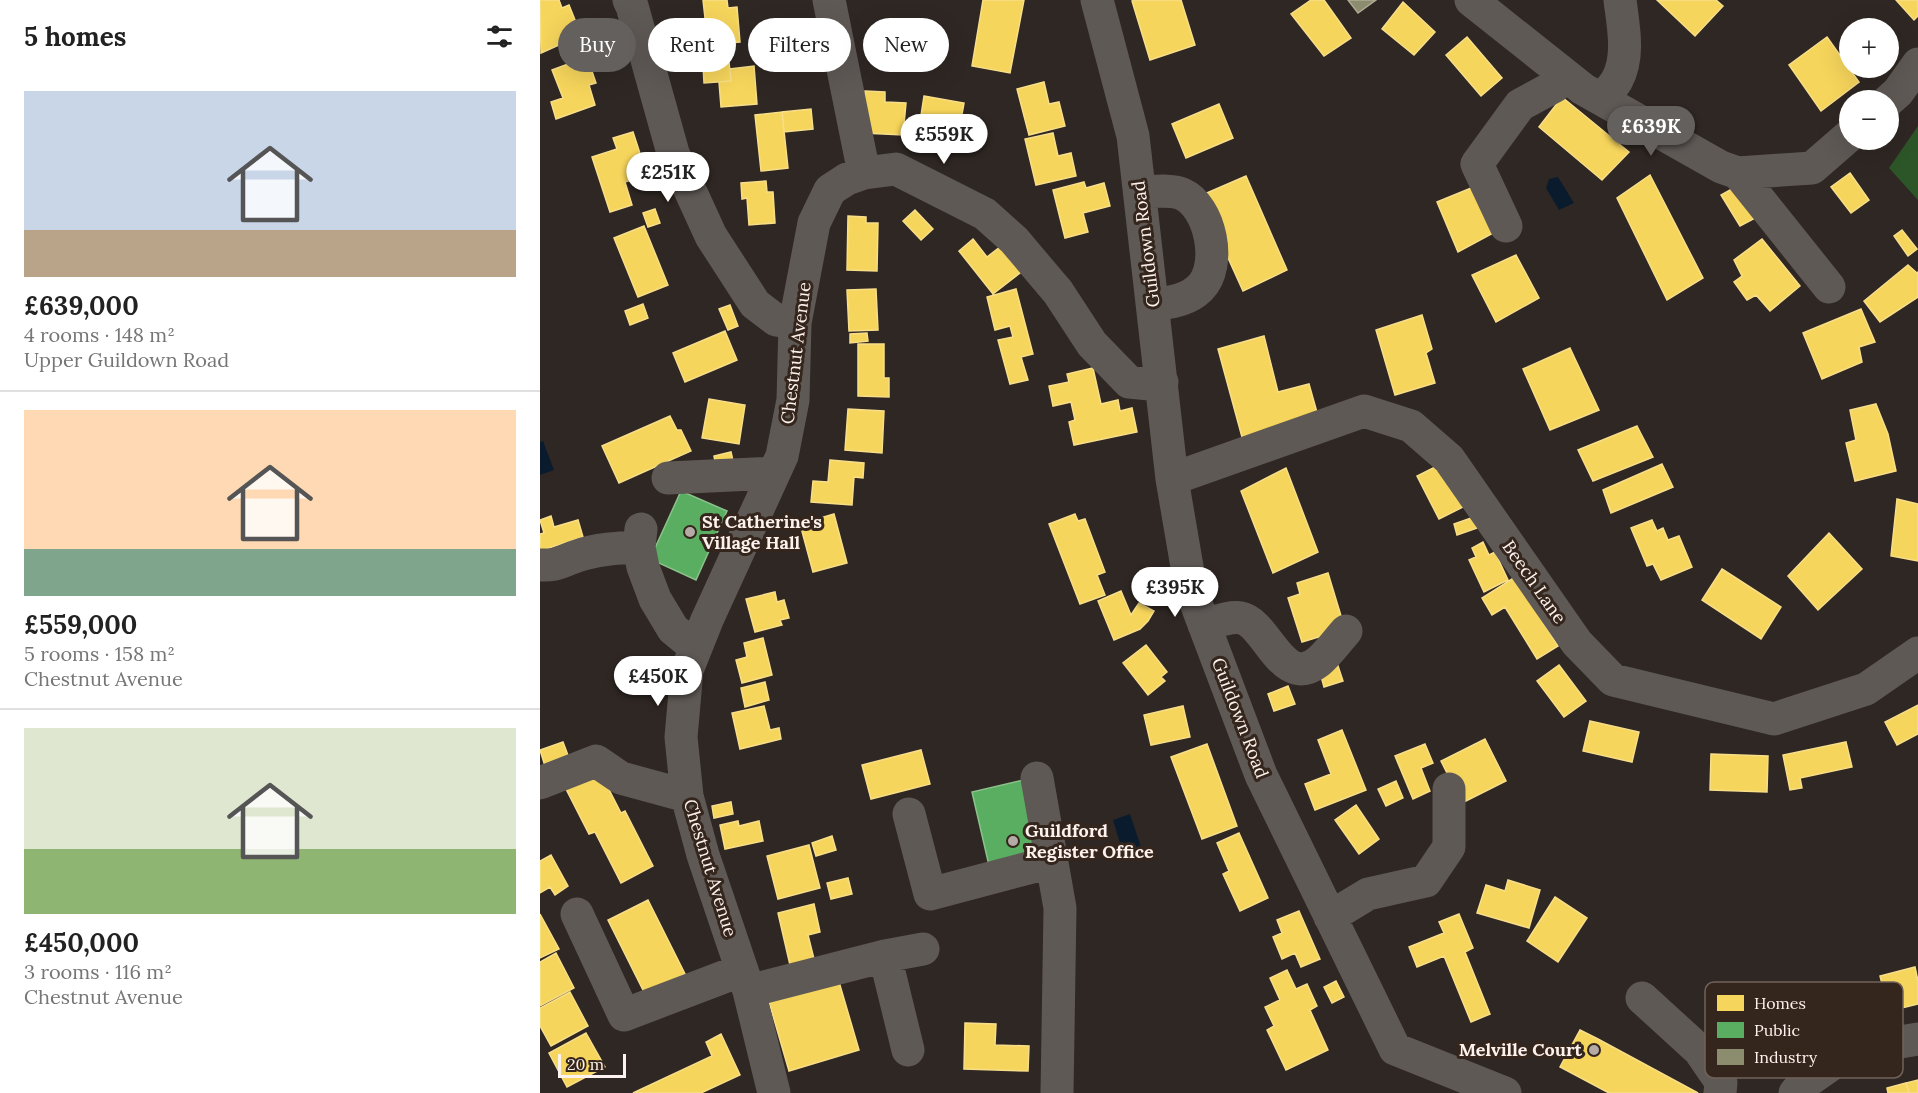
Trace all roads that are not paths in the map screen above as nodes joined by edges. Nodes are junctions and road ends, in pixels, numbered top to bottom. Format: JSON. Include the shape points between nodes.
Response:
{"nodes":[{"id":1,"x":628,"y":0,"type":"edge"},
{"id":2,"x":829,"y":0,"type":"edge"},
{"id":3,"x":1097,"y":0,"type":"edge"},
{"id":4,"x":1471,"y":0,"type":"edge"},
{"id":5,"x":1620,"y":0,"type":"edge"},
{"id":6,"x":1918,"y":64,"type":"edge"},
{"id":7,"x":1565,"y":75,"type":"junction"},
{"id":8,"x":1899,"y":92,"type":"edge"},
{"id":9,"x":1602,"y":99,"type":"junction"},
{"id":10,"x":1839,"y":145,"type":"edge"},
{"id":11,"x":1738,"y":172,"type":"junction"},
{"id":12,"x":864,"y":173,"type":"junction"},
{"id":13,"x":1140,"y":192,"type":"junction"},
{"id":14,"x":1506,"y":226,"type":"dead end"},
{"id":15,"x":1829,"y":287,"type":"dead end"},
{"id":16,"x":1153,"y":305,"type":"junction"},
{"id":17,"x":795,"y":323,"type":"junction"},
{"id":18,"x":1162,"y":381,"type":"junction"},
{"id":19,"x":774,"y":473,"type":"junction"},
{"id":20,"x":668,"y":478,"type":"dead end"},
{"id":21,"x":1173,"y":479,"type":"junction"},
{"id":22,"x":540,"y":565,"type":"edge"},
{"id":23,"x":1204,"y":625,"type":"junction"},
{"id":24,"x":1346,"y":631,"type":"dead end"},
{"id":25,"x":696,"y":648,"type":"junction"},
{"id":26,"x":1918,"y":653,"type":"edge"},
{"id":27,"x":1037,"y":778,"type":"dead end"},
{"id":28,"x":540,"y":783,"type":"edge"},
{"id":29,"x":1449,"y":789,"type":"dead end"},
{"id":30,"x":687,"y":796,"type":"junction"},
{"id":31,"x":909,"y":814,"type":"dead end"},
{"id":32,"x":1051,"y":861,"type":"junction"},
{"id":33,"x":577,"y":914,"type":"dead end"},
{"id":34,"x":1330,"y":917,"type":"junction"},
{"id":35,"x":923,"y":949,"type":"dead end"},
{"id":36,"x":885,"y":956,"type":"junction"},
{"id":37,"x":745,"y":980,"type":"junction"},
{"id":38,"x":1642,"y":998,"type":"dead end"},
{"id":39,"x":1918,"y":1039,"type":"edge"},
{"id":40,"x":1903,"y":1042,"type":"edge"},
{"id":41,"x":908,"y":1050,"type":"dead end"},
{"id":42,"x":1705,"y":1059,"type":"edge"},
{"id":43,"x":1718,"y":1078,"type":"edge"},
{"id":44,"x":1812,"y":1078,"type":"edge"},
{"id":45,"x":774,"y":1093,"type":"edge"},
{"id":46,"x":1057,"y":1093,"type":"edge"},
{"id":47,"x":1505,"y":1093,"type":"edge"},
{"id":48,"x":1720,"y":1093,"type":"edge"},
{"id":49,"x":1795,"y":1093,"type":"edge"}],
"edges":[{"from":1,"to":17,"type":"street","via":[[673,153],[711,236],[755,304],[776,320]]},
{"from":2,"to":12,"type":"street"},
{"from":3,"to":13,"type":"street","name":"Guildown Road","via":[[1133,136]]},
{"from":4,"to":7,"type":"street"},
{"from":5,"to":9,"type":"street","via":[[1623,63],[1617,80]]},
{"from":6,"to":8,"type":"street"},
{"from":7,"to":9,"type":"street"},
{"from":7,"to":14,"type":"street","via":[[1555,86],[1520,105],[1477,164]]},
{"from":9,"to":11,"type":"street","via":[[1721,167]]},
{"from":10,"to":11,"type":"street","via":[[1812,168]]},
{"from":11,"to":15,"type":"street"},
{"from":12,"to":17,"type":"street","name":"Chestnut Avenue","via":[[830,190],[814,223]]},
{"from":12,"to":18,"type":"street","name":"Chestnut Avenue","via":[[896,169],[985,214],[1014,240],[1058,292],[1092,344],[1129,382]]},
{"from":13,"to":16,"type":"street","name":"Guildown Road"},
{"from":13,"to":16,"type":"street","via":[[1180,193],[1194,201],[1205,221],[1213,253],[1209,275],[1201,287],[1186,299]]},
{"from":16,"to":18,"type":"street","name":"Guildown Road"},
{"from":17,"to":19,"type":"street","name":"Chestnut Avenue","via":[[793,400],[782,456]]},
{"from":18,"to":21,"type":"street","name":"Guildown Road"},
{"from":19,"to":20,"type":"street"},
{"from":19,"to":25,"type":"street","name":"Chestnut Avenue"},
{"from":21,"to":23,"type":"street","name":"Guildown Road","via":[[1191,590]]},
{"from":21,"to":26,"type":"street","name":"Beech Lane","via":[[1364,411],[1411,426],[1449,459],[1577,642],[1613,680],[1774,719],[1866,689]]},
{"from":22,"to":25,"type":"street","via":[[560,564],[640,538],[643,567],[655,599],[673,629]]},
{"from":23,"to":24,"type":"street","via":[[1242,618],[1253,625],[1285,663],[1300,669],[1317,663]]},
{"from":23,"to":34,"type":"street","name":"Guildown Road","via":[[1261,774]]},
{"from":25,"to":30,"type":"street","name":"Chestnut Avenue","via":[[687,670],[681,737]]},
{"from":27,"to":32,"type":"street"},
{"from":28,"to":30,"type":"street","via":[[596,761],[621,778]]},
{"from":29,"to":34,"type":"street","via":[[1449,847],[1426,881],[1368,894]]},
{"from":30,"to":37,"type":"street","name":"Chestnut Avenue"},
{"from":31,"to":32,"type":"street","via":[[930,894]]},
{"from":32,"to":46,"type":"street","via":[[1060,908]]},
{"from":33,"to":37,"type":"street","via":[[624,1015]]},
{"from":34,"to":47,"type":"street","name":"Guildown Road","via":[[1395,1049]]},
{"from":35,"to":36,"type":"street"},
{"from":36,"to":37,"type":"street"},
{"from":36,"to":41,"type":"street"},
{"from":37,"to":45,"type":"street","name":"Chestnut Avenue"},
{"from":38,"to":42,"type":"street"},
{"from":39,"to":40,"type":"street"},
{"from":43,"to":48,"type":"street"},
{"from":44,"to":49,"type":"street"}]}
